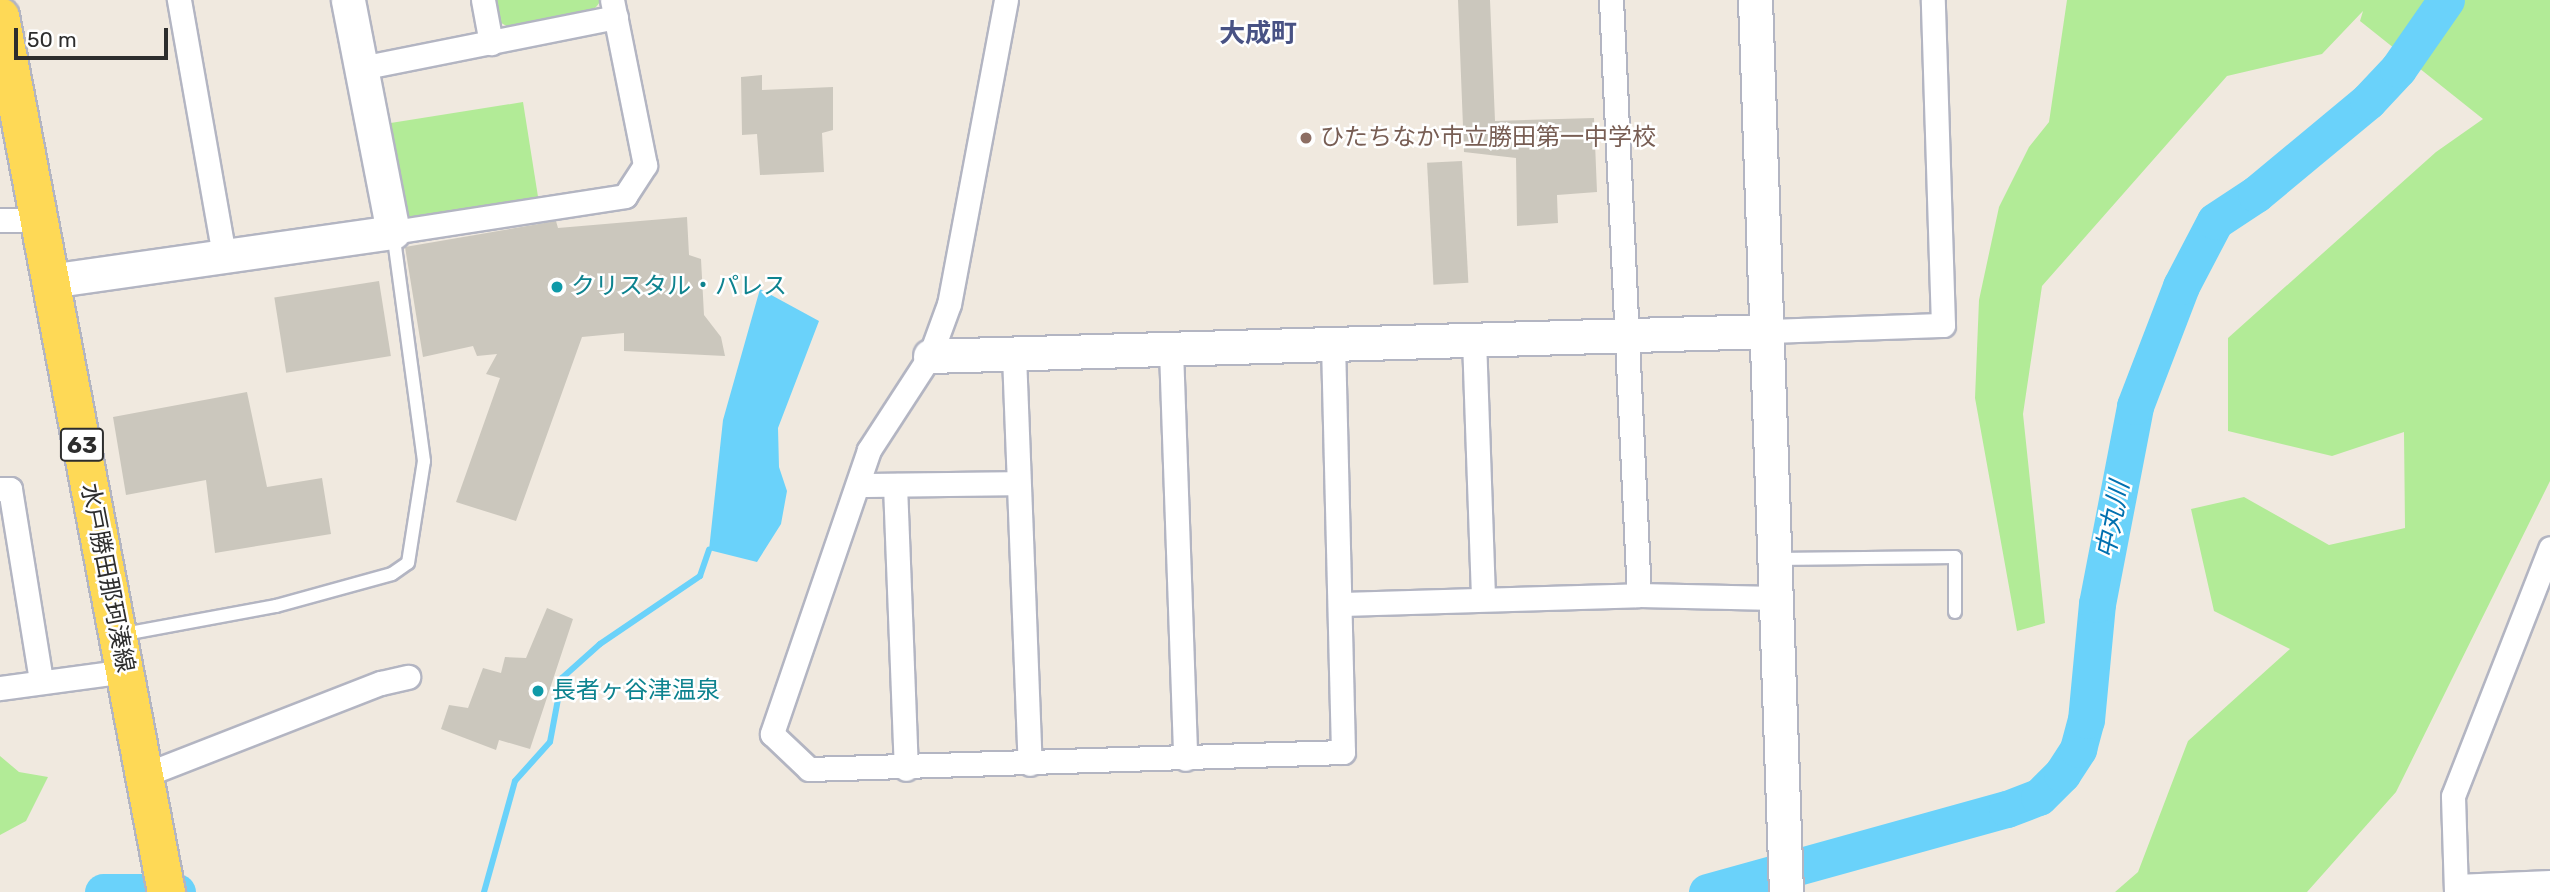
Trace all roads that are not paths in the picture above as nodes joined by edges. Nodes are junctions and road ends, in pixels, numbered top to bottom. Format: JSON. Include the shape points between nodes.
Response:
{"nodes":[{"id":1,"x":179,"y":0,"type":"edge"},
{"id":2,"x":348,"y":0,"type":"edge"},
{"id":3,"x":483,"y":0,"type":"edge"},
{"id":4,"x":1006,"y":0,"type":"edge"},
{"id":5,"x":1611,"y":0,"type":"edge"},
{"id":6,"x":1755,"y":0,"type":"edge"},
{"id":7,"x":1933,"y":0,"type":"edge"},
{"id":8,"x":614,"y":8,"type":"edge"},
{"id":9,"x":0,"y":16,"type":"edge"},
{"id":10,"x":491,"y":43,"type":"junction"},
{"id":11,"x":361,"y":68,"type":"junction"},
{"id":12,"x":0,"y":220,"type":"edge"},
{"id":13,"x":39,"y":220,"type":"junction"},
{"id":14,"x":393,"y":232,"type":"junction"},
{"id":15,"x":224,"y":256,"type":"junction"},
{"id":16,"x":49,"y":281,"type":"junction"},
{"id":17,"x":1767,"y":331,"type":"junction"},
{"id":18,"x":1628,"y":337,"type":"junction"},
{"id":19,"x":1474,"y":339,"type":"junction"},
{"id":20,"x":1333,"y":346,"type":"junction"},
{"id":21,"x":1171,"y":350,"type":"junction"},
{"id":22,"x":1014,"y":355,"type":"junction"},
{"id":23,"x":930,"y":356,"type":"junction"},
{"id":24,"x":1018,"y":483,"type":"junction"},
{"id":25,"x":858,"y":485,"type":"junction"},
{"id":26,"x":895,"y":485,"type":"junction"},
{"id":27,"x":0,"y":489,"type":"edge"},
{"id":28,"x":2550,"y":548,"type":"edge"},
{"id":29,"x":1774,"y":559,"type":"junction"},
{"id":30,"x":1639,"y":595,"type":"junction"},
{"id":31,"x":1483,"y":598,"type":"junction"},
{"id":32,"x":1776,"y":598,"type":"junction"},
{"id":33,"x":1342,"y":604,"type":"junction"},
{"id":34,"x":1955,"y":612,"type":"dead end"},
{"id":35,"x":119,"y":635,"type":"junction"},
{"id":36,"x":125,"y":671,"type":"junction"},
{"id":37,"x":408,"y":677,"type":"dead end"},
{"id":38,"x":41,"y":681,"type":"junction"},
{"id":39,"x":0,"y":688,"type":"edge"},
{"id":40,"x":1185,"y":759,"type":"junction"},
{"id":41,"x":1030,"y":764,"type":"junction"},
{"id":42,"x":906,"y":769,"type":"junction"},
{"id":43,"x":147,"y":774,"type":"junction"},
{"id":44,"x":2550,"y":882,"type":"edge"},
{"id":45,"x":165,"y":883,"type":"edge"},
{"id":46,"x":2456,"y":889,"type":"edge"},
{"id":47,"x":1786,"y":892,"type":"edge"}],
"edges":[{"from":1,"to":15,"type":"street"},
{"from":2,"to":11,"type":"street"},
{"from":3,"to":10,"type":"street"},
{"from":4,"to":23,"type":"street","via":[[959,262]]},
{"from":5,"to":18,"type":"street"},
{"from":6,"to":17,"type":"street"},
{"from":7,"to":17,"type":"street","via":[[1943,325]]},
{"from":8,"to":10,"type":"street"},
{"from":8,"to":14,"type":"street","via":[[645,165],[625,197]]},
{"from":9,"to":13,"type":"main road","name":"水戸勝田那珂湊線","number":"63"},
{"from":10,"to":11,"type":"street"},
{"from":11,"to":14,"type":"street"},
{"from":12,"to":13,"type":"street"},
{"from":13,"to":16,"type":"main road","name":"水戸勝田那珂湊線","number":"63"},
{"from":14,"to":15,"type":"street"},
{"from":14,"to":35,"type":"lane","via":[[424,461],[408,563],[392,574],[276,606]]},
{"from":15,"to":16,"type":"street"},
{"from":16,"to":35,"type":"main road","name":"水戸勝田那珂湊線","number":"63"},
{"from":17,"to":18,"type":"street"},
{"from":17,"to":29,"type":"street"},
{"from":18,"to":19,"type":"street"},
{"from":18,"to":30,"type":"street"},
{"from":19,"to":20,"type":"street"},
{"from":19,"to":31,"type":"street"},
{"from":20,"to":21,"type":"street"},
{"from":20,"to":33,"type":"street"},
{"from":21,"to":22,"type":"street"},
{"from":21,"to":40,"type":"street"},
{"from":22,"to":23,"type":"street"},
{"from":22,"to":24,"type":"street"},
{"from":23,"to":25,"type":"street","via":[[869,450]]},
{"from":24,"to":26,"type":"street"},
{"from":24,"to":41,"type":"street"},
{"from":25,"to":26,"type":"street"},
{"from":25,"to":42,"type":"street","via":[[772,734],[809,769]]},
{"from":26,"to":42,"type":"street"},
{"from":27,"to":38,"type":"street","via":[[10,489]]},
{"from":28,"to":46,"type":"street","via":[[2453,796]]},
{"from":29,"to":32,"type":"street"},
{"from":29,"to":34,"type":"lane","via":[[1955,557]]},
{"from":30,"to":31,"type":"street"},
{"from":30,"to":32,"type":"street"},
{"from":31,"to":33,"type":"street"},
{"from":32,"to":47,"type":"street"},
{"from":33,"to":40,"type":"street","via":[[1343,752]]},
{"from":35,"to":36,"type":"main road","name":"水戸勝田那珂湊線","number":"63"},
{"from":36,"to":38,"type":"street"},
{"from":36,"to":43,"type":"main road","name":"水戸勝田那珂湊線","number":"63"},
{"from":37,"to":43,"type":"street","via":[[381,683]]},
{"from":38,"to":39,"type":"street"},
{"from":40,"to":41,"type":"street"},
{"from":41,"to":42,"type":"street"},
{"from":43,"to":45,"type":"main road","name":"水戸勝田那珂湊線","number":"63"},
{"from":44,"to":46,"type":"street"}]}
